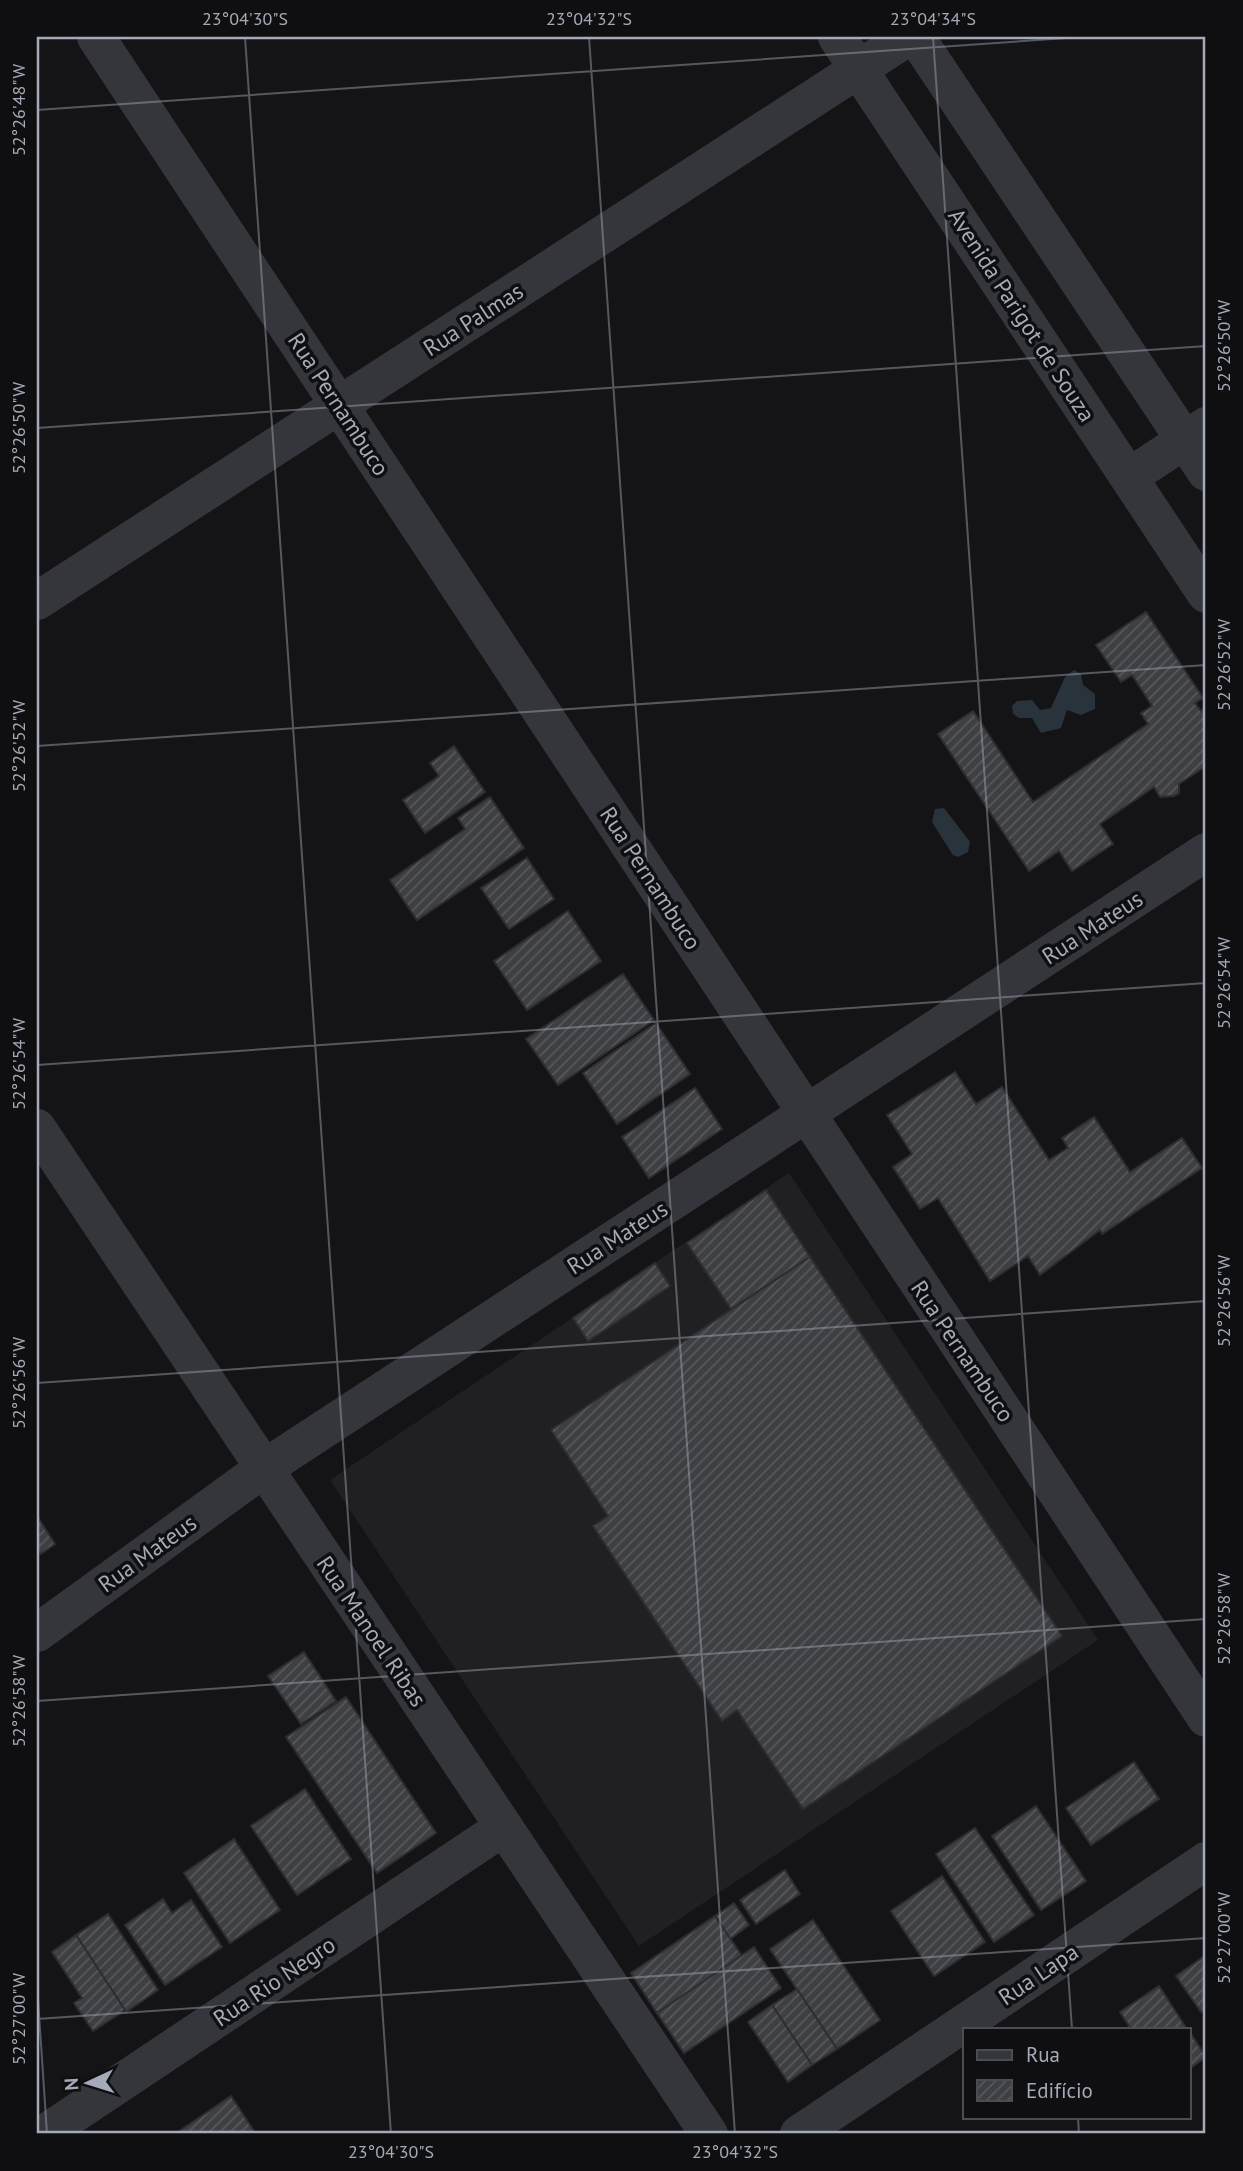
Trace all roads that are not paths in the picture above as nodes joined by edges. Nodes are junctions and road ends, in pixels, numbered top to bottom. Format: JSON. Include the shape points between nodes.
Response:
{"nodes":[{"id":1,"x":96,"y":37,"type":"edge"},
{"id":2,"x":837,"y":37,"type":"edge"},
{"id":3,"x":908,"y":37,"type":"edge"},
{"id":4,"x":916,"y":37,"type":"edge"},
{"id":5,"x":860,"y":68,"type":"junction"},
{"id":6,"x":340,"y":405,"type":"junction"},
{"id":7,"x":1196,"y":432,"type":"edge"},
{"id":8,"x":1206,"y":472,"type":"edge"},
{"id":9,"x":1129,"y":477,"type":"junction"},
{"id":10,"x":1206,"y":594,"type":"edge"},
{"id":11,"x":37,"y":601,"type":"edge"},
{"id":12,"x":1206,"y":852,"type":"edge"},
{"id":13,"x":805,"y":1113,"type":"junction"},
{"id":14,"x":37,"y":1128,"type":"edge"},
{"id":15,"x":263,"y":1469,"type":"junction"},
{"id":16,"x":37,"y":1633,"type":"edge"},
{"id":17,"x":1206,"y":1718,"type":"edge"},
{"id":18,"x":503,"y":1827,"type":"junction"},
{"id":19,"x":1206,"y":1861,"type":"edge"},
{"id":20,"x":44,"y":2134,"type":"edge"},
{"id":21,"x":709,"y":2134,"type":"edge"},
{"id":22,"x":799,"y":2134,"type":"edge"}],
"edges":[{"from":1,"to":6,"type":"street","name":"Rua Pernambuco"},
{"from":2,"to":5,"type":"street","name":"Avenida Parigot de Souza"},
{"from":3,"to":5,"type":"street","name":"Rua Palmas"},
{"from":4,"to":7,"type":"street"},
{"from":5,"to":6,"type":"street","name":"Rua Palmas"},
{"from":5,"to":9,"type":"street","name":"Avenida Parigot de Souza"},
{"from":6,"to":11,"type":"street","name":"Rua Palmas"},
{"from":6,"to":13,"type":"street","name":"Rua Pernambuco"},
{"from":7,"to":8,"type":"street"},
{"from":7,"to":9,"type":"street"},
{"from":9,"to":10,"type":"street","name":"Avenida Parigot de Souza"},
{"from":12,"to":13,"type":"street","name":"Rua Mateus"},
{"from":13,"to":15,"type":"street","name":"Rua Mateus"},
{"from":13,"to":17,"type":"street","name":"Rua Pernambuco"},
{"from":14,"to":15,"type":"street","name":"Rua Manoel Ribas"},
{"from":15,"to":16,"type":"street","name":"Rua Mateus"},
{"from":15,"to":18,"type":"street","name":"Rua Manoel Ribas"},
{"from":18,"to":20,"type":"street","name":"Rua Rio Negro"},
{"from":18,"to":21,"type":"street","name":"Rua Manoel Ribas"},
{"from":19,"to":22,"type":"street","name":"Rua Lapa"}]}
